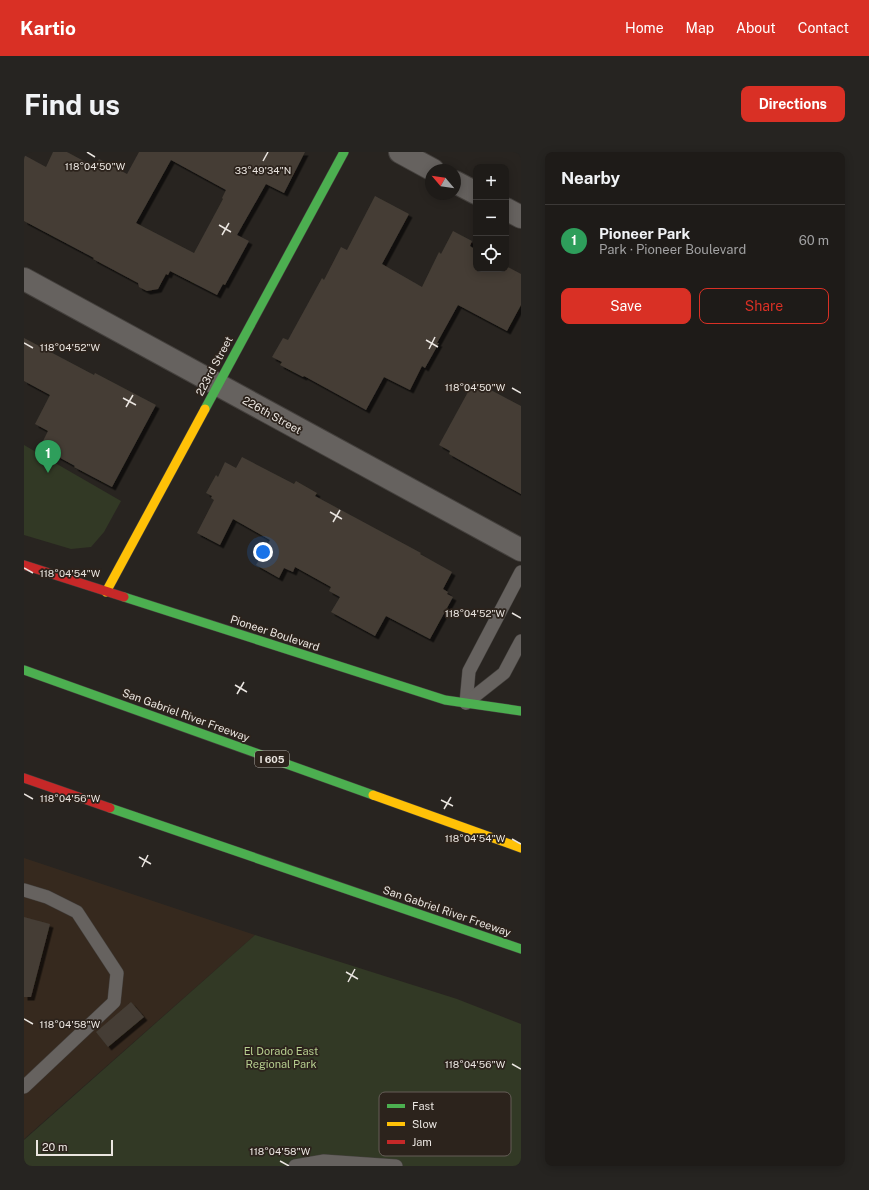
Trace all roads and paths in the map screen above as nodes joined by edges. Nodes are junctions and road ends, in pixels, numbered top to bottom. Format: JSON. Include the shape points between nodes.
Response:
{"nodes":[{"id":1,"x":344,"y":152,"type":"edge"},
{"id":2,"x":400,"y":152,"type":"edge"},
{"id":3,"x":425,"y":166,"type":"edge"},
{"id":4,"x":461,"y":185,"type":"edge"},
{"id":5,"x":473,"y":191,"type":"edge"},
{"id":6,"x":509,"y":211,"type":"edge"},
{"id":7,"x":521,"y":217,"type":"edge"},
{"id":8,"x":24,"y":279,"type":"edge"},
{"id":9,"x":218,"y":385,"type":"junction"},
{"id":10,"x":521,"y":550,"type":"edge"},
{"id":11,"x":24,"y":565,"type":"edge"},
{"id":12,"x":521,"y":572,"type":"edge"},
{"id":13,"x":106,"y":592,"type":"junction"},
{"id":14,"x":521,"y":641,"type":"edge"},
{"id":15,"x":24,"y":670,"type":"edge"},
{"id":16,"x":466,"y":703,"type":"junction"},
{"id":17,"x":521,"y":711,"type":"edge"},
{"id":18,"x":24,"y":778,"type":"edge"},
{"id":19,"x":521,"y":848,"type":"edge"},
{"id":20,"x":24,"y":890,"type":"edge"},
{"id":21,"x":521,"y":949,"type":"edge"},
{"id":22,"x":24,"y":1087,"type":"edge"},
{"id":23,"x":295,"y":1166,"type":"edge"},
{"id":24,"x":396,"y":1166,"type":"edge"}],
"edges":[{"from":1,"to":9,"type":"main road","name":"223rd Street"},
{"from":2,"to":3,"type":"street"},
{"from":4,"to":5,"type":"street"},
{"from":6,"to":7,"type":"street"},
{"from":8,"to":9,"type":"street","name":"226th Street"},
{"from":9,"to":10,"type":"street","name":"226th Street"},
{"from":9,"to":13,"type":"main road","name":"223rd Street"},
{"from":11,"to":13,"type":"main road","name":"Pioneer Boulevard"},
{"from":12,"to":16,"type":"lane","via":[[469,671]]},
{"from":13,"to":16,"type":"main road","name":"Pioneer Boulevard","via":[[445,700]]},
{"from":14,"to":16,"type":"lane","via":[[504,673]]},
{"from":15,"to":19,"type":"main road","name":"San Gabriel River Freeway","number":"I 605"},
{"from":16,"to":17,"type":"main road","name":"Pioneer Boulevard"},
{"from":18,"to":21,"type":"main road","name":"San Gabriel River Freeway"},
{"from":20,"to":22,"type":"lane","via":[[47,897],[77,912],[117,973],[114,1002]]},
{"from":23,"to":24,"type":"lane","via":[[324,1161]]}]}
